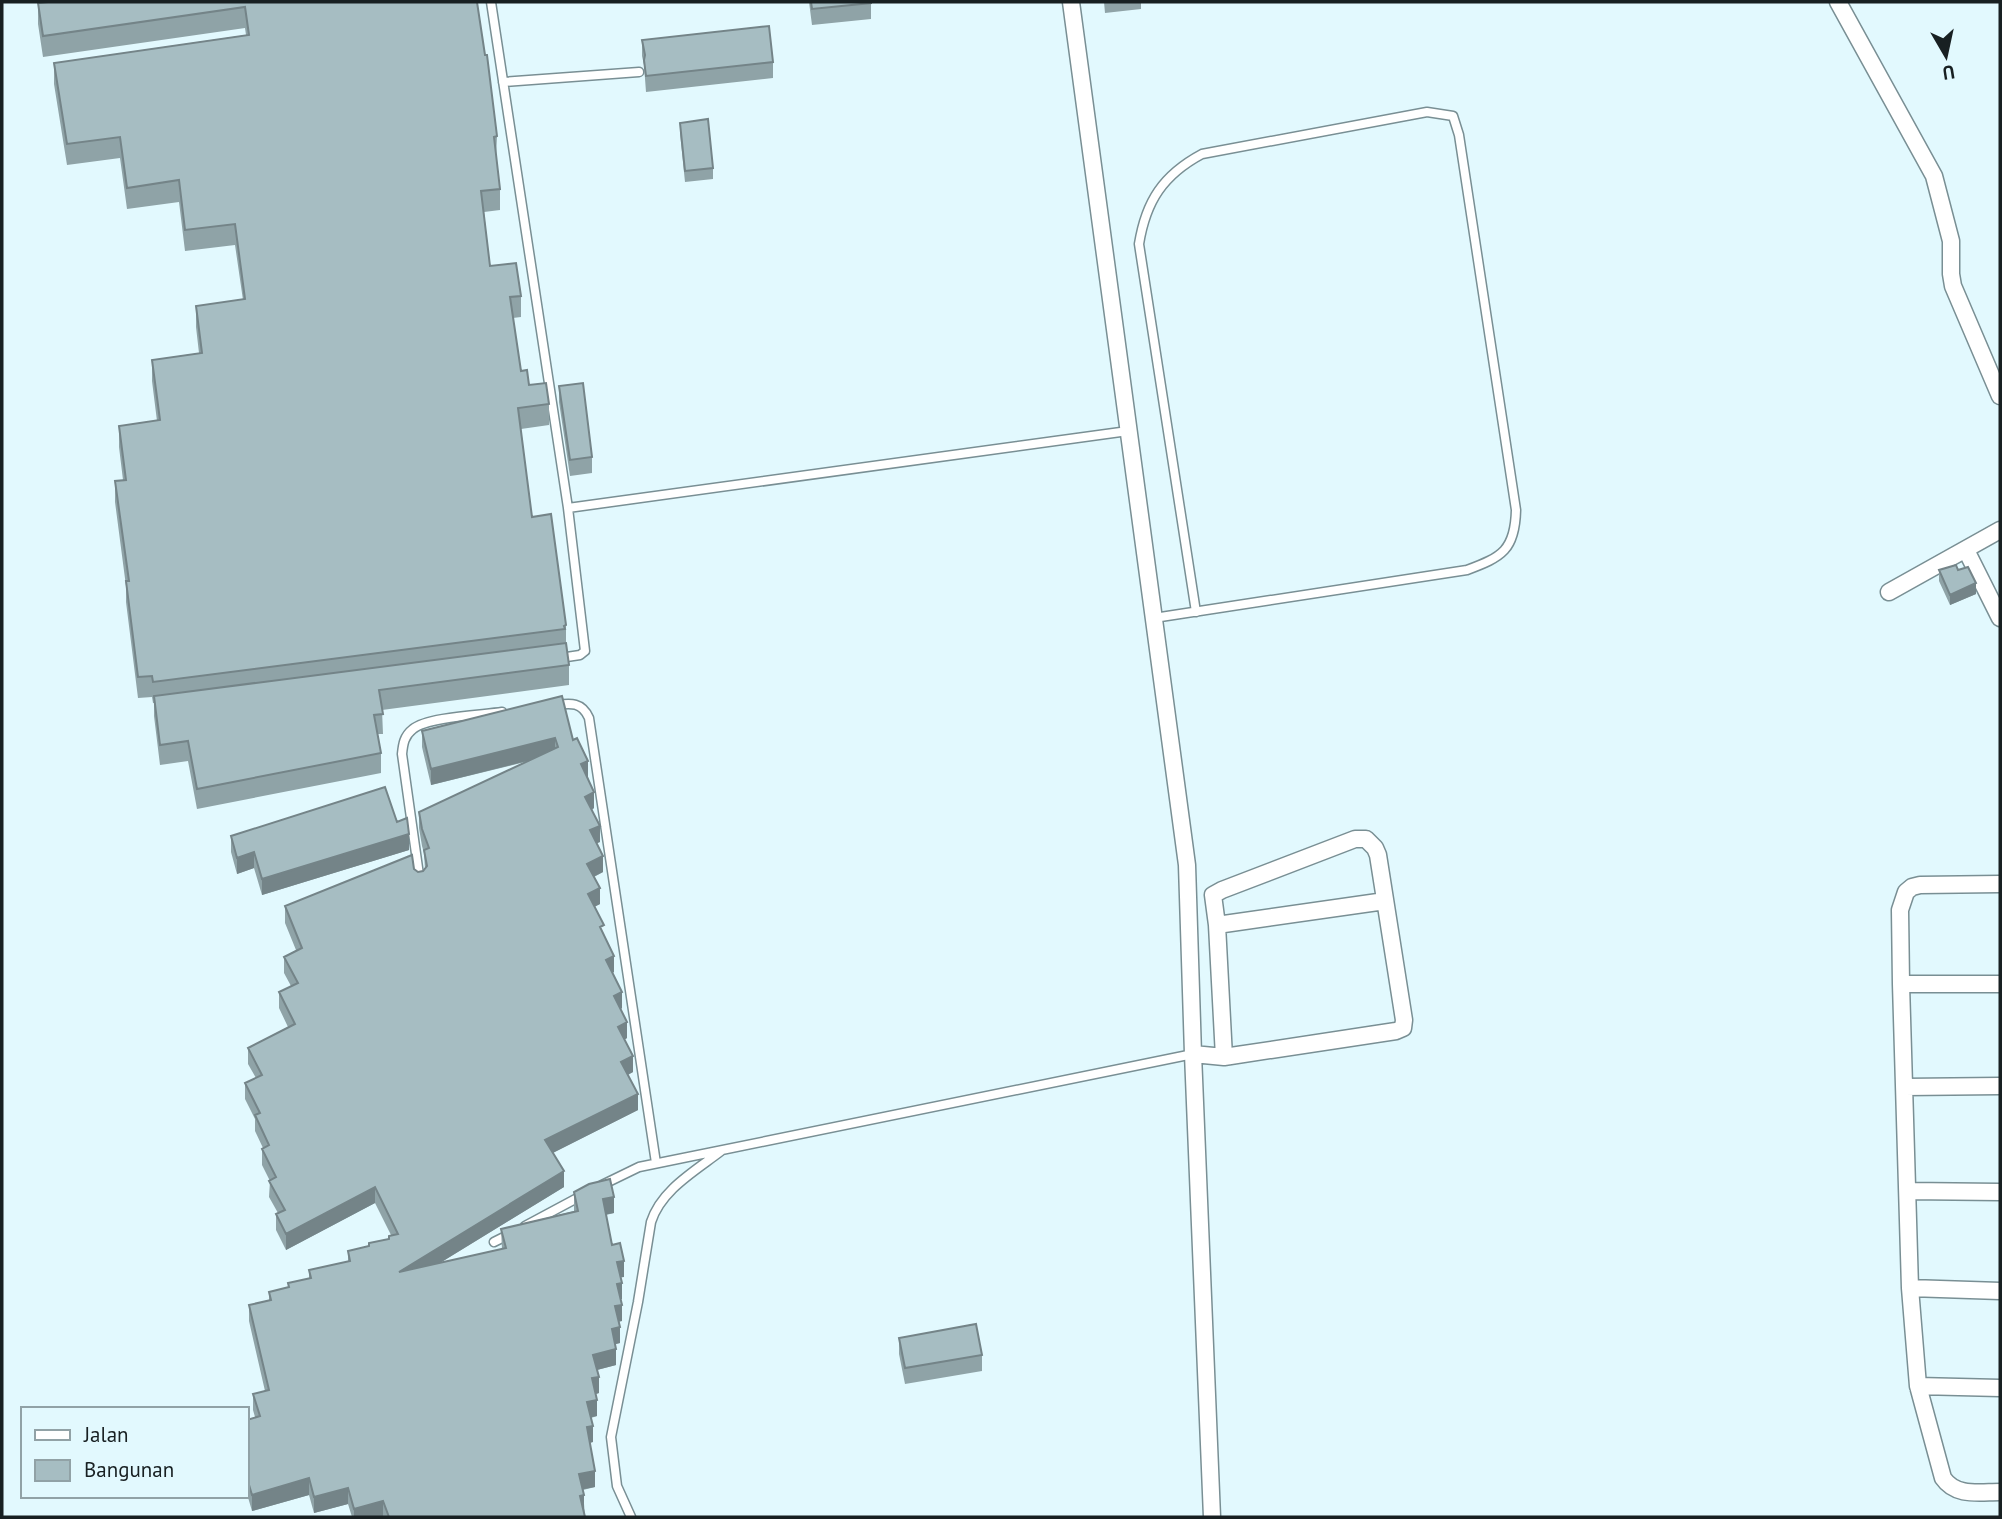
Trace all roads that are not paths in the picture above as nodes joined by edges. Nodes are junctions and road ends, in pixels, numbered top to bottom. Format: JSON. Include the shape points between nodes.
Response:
{"nodes":[{"id":1,"x":491,"y":2,"type":"edge"},
{"id":2,"x":1071,"y":2,"type":"edge"},
{"id":3,"x":1838,"y":2,"type":"edge"},
{"id":4,"x":639,"y":72,"type":"dead end"},
{"id":5,"x":503,"y":82,"type":"junction"},
{"id":6,"x":2000,"y":396,"type":"edge"},
{"id":7,"x":1128,"y":431,"type":"junction"},
{"id":8,"x":568,"y":508,"type":"junction"},
{"id":9,"x":2000,"y":530,"type":"edge"},
{"id":10,"x":1966,"y":550,"type":"junction"},
{"id":11,"x":1889,"y":592,"type":"dead end"},
{"id":12,"x":1196,"y":612,"type":"junction"},
{"id":13,"x":1154,"y":618,"type":"junction"},
{"id":14,"x":2000,"y":618,"type":"edge"},
{"id":15,"x":553,"y":659,"type":"edge"},
{"id":16,"x":542,"y":707,"type":"edge"},
{"id":17,"x":516,"y":710,"type":"edge"},
{"id":18,"x":419,"y":882,"type":"edge"},
{"id":19,"x":2000,"y":884,"type":"edge"},
{"id":20,"x":1385,"y":901,"type":"junction"},
{"id":21,"x":1217,"y":925,"type":"junction"},
{"id":22,"x":1901,"y":984,"type":"junction"},
{"id":23,"x":2000,"y":984,"type":"edge"},
{"id":24,"x":1193,"y":1054,"type":"junction"},
{"id":25,"x":1224,"y":1057,"type":"junction"},
{"id":26,"x":2000,"y":1086,"type":"edge"},
{"id":27,"x":1905,"y":1087,"type":"junction"},
{"id":28,"x":723,"y":1149,"type":"junction"},
{"id":29,"x":656,"y":1163,"type":"junction"},
{"id":30,"x":1908,"y":1191,"type":"junction"},
{"id":31,"x":2000,"y":1192,"type":"edge"},
{"id":32,"x":494,"y":1242,"type":"dead end"},
{"id":33,"x":1910,"y":1288,"type":"junction"},
{"id":34,"x":2000,"y":1291,"type":"edge"},
{"id":35,"x":1918,"y":1386,"type":"junction"},
{"id":36,"x":2000,"y":1388,"type":"edge"},
{"id":37,"x":2000,"y":1492,"type":"edge"},
{"id":38,"x":631,"y":1517,"type":"edge"},
{"id":39,"x":1212,"y":1517,"type":"edge"}],
"edges":[{"from":1,"to":5,"type":"lane"},
{"from":2,"to":7,"type":"street"},
{"from":3,"to":6,"type":"street","via":[[1934,176],[1951,240],[1953,286]]},
{"from":4,"to":5,"type":"lane"},
{"from":5,"to":8,"type":"lane"},
{"from":7,"to":8,"type":"lane"},
{"from":7,"to":13,"type":"street"},
{"from":8,"to":15,"type":"lane","via":[[585,651]]},
{"from":9,"to":10,"type":"street"},
{"from":10,"to":11,"type":"street"},
{"from":10,"to":14,"type":"street"},
{"from":12,"to":12,"type":"lane","via":[[1467,569],[1491,561],[1508,546],[1516,510],[1453,116],[1427,112],[1202,154],[1182,164],[1161,186],[1143,219],[1139,244]]},
{"from":12,"to":13,"type":"lane"},
{"from":13,"to":24,"type":"street","via":[[1186,865]]},
{"from":16,"to":29,"type":"lane","via":[[580,705],[589,718]]},
{"from":17,"to":18,"type":"lane","via":[[424,722],[404,740]]},
{"from":19,"to":22,"type":"street","via":[[1920,885],[1906,892],[1900,910]]},
{"from":20,"to":21,"type":"street"},
{"from":20,"to":21,"type":"street","via":[[1375,848],[1360,838],[1218,891],[1213,895]]},
{"from":20,"to":25,"type":"street","via":[[1403,1028]]},
{"from":21,"to":25,"type":"street"},
{"from":22,"to":23,"type":"street"},
{"from":22,"to":27,"type":"street"},
{"from":24,"to":25,"type":"street"},
{"from":24,"to":28,"type":"lane"},
{"from":24,"to":39,"type":"street"},
{"from":26,"to":27,"type":"street"},
{"from":27,"to":30,"type":"street"},
{"from":28,"to":29,"type":"lane"},
{"from":28,"to":38,"type":"lane","via":[[674,1188],[651,1222],[611,1437],[617,1486]]},
{"from":29,"to":32,"type":"lane","via":[[624,1174]]},
{"from":30,"to":31,"type":"street"},
{"from":30,"to":33,"type":"street"},
{"from":33,"to":34,"type":"street"},
{"from":33,"to":35,"type":"street"},
{"from":35,"to":36,"type":"street"},
{"from":35,"to":37,"type":"street","via":[[1948,1485],[1963,1492]]}]}
